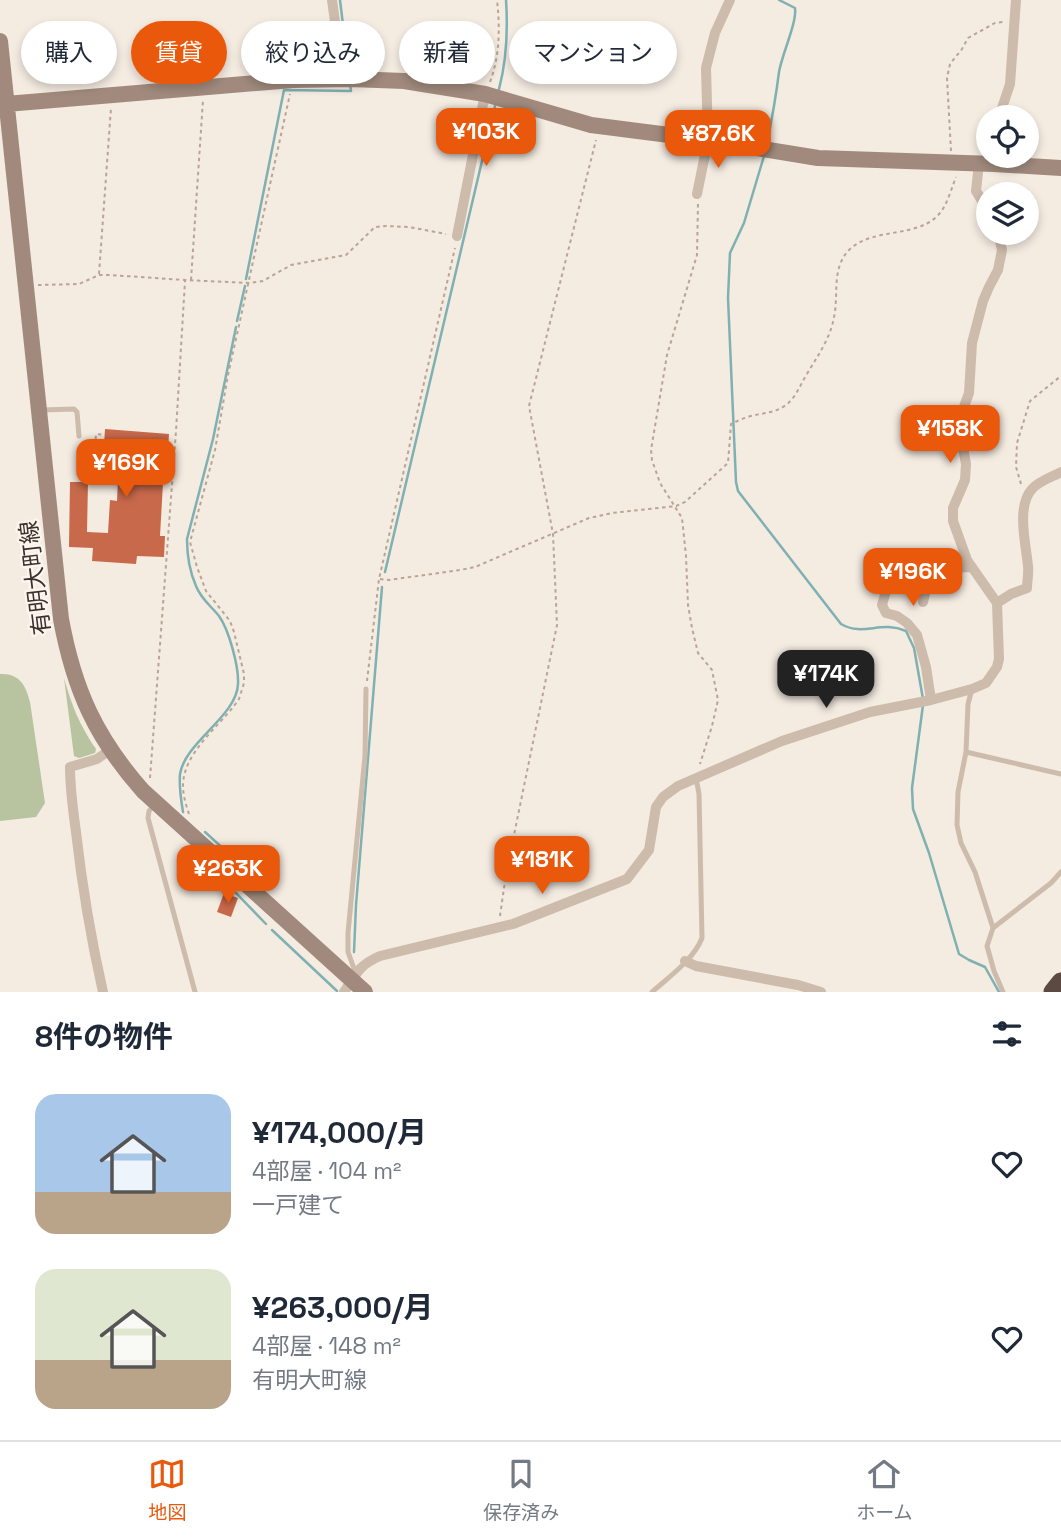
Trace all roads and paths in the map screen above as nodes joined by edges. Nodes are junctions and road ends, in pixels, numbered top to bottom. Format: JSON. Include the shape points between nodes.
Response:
{"nodes":[{"id":1,"x":332,"y":0,"type":"edge"},
{"id":2,"x":497,"y":0,"type":"edge"},
{"id":3,"x":730,"y":0,"type":"edge"},
{"id":4,"x":1016,"y":0,"type":"edge"},
{"id":5,"x":335,"y":21,"type":"edge"},
{"id":6,"x":1015,"y":21,"type":"junction"},
{"id":7,"x":0,"y":41,"type":"edge"},
{"id":8,"x":385,"y":80,"type":"edge"},
{"id":9,"x":242,"y":84,"type":"edge"},
{"id":10,"x":292,"y":84,"type":"edge"},
{"id":11,"x":204,"y":87,"type":"junction"},
{"id":12,"x":485,"y":94,"type":"junction"},
{"id":13,"x":112,"y":95,"type":"junction"},
{"id":14,"x":6,"y":104,"type":"junction"},
{"id":15,"x":1003,"y":105,"type":"edge"},
{"id":16,"x":599,"y":126,"type":"junction"},
{"id":17,"x":708,"y":140,"type":"junction"},
{"id":18,"x":976,"y":161,"type":"edge"},
{"id":19,"x":955,"y":162,"type":"junction"},
{"id":20,"x":1039,"y":166,"type":"edge"},
{"id":21,"x":1061,"y":168,"type":"edge"},
{"id":22,"x":697,"y":194,"type":"joint"},
{"id":23,"x":457,"y":236,"type":"junction"},
{"id":24,"x":1001,"y":245,"type":"edge"},
{"id":25,"x":99,"y":275,"type":"junction"},
{"id":26,"x":185,"y":281,"type":"junction"},
{"id":27,"x":191,"y":281,"type":"junction"},
{"id":28,"x":248,"y":283,"type":"junction"},
{"id":29,"x":25,"y":286,"type":"junction"},
{"id":30,"x":1061,"y":376,"type":"edge"},
{"id":31,"x":39,"y":411,"type":"junction"},
{"id":32,"x":105,"y":435,"type":"dead end"},
{"id":33,"x":79,"y":436,"type":"dead end"},
{"id":34,"x":1061,"y":472,"type":"edge"},
{"id":35,"x":93,"y":481,"type":"dead end"},
{"id":36,"x":1025,"y":498,"type":"junction"},
{"id":37,"x":676,"y":506,"type":"junction"},
{"id":38,"x":553,"y":534,"type":"junction"},
{"id":39,"x":972,"y":567,"type":"junction"},
{"id":40,"x":931,"y":568,"type":"junction"},
{"id":41,"x":379,"y":579,"type":"junction"},
{"id":42,"x":923,"y":602,"type":"dead end"},
{"id":43,"x":997,"y":603,"type":"junction"},
{"id":44,"x":366,"y":689,"type":"joint"},
{"id":45,"x":972,"y":689,"type":"junction"},
{"id":46,"x":931,"y":700,"type":"junction"},
{"id":47,"x":110,"y":750,"type":"junction"},
{"id":48,"x":966,"y":752,"type":"junction"},
{"id":49,"x":151,"y":769,"type":"dead end"},
{"id":50,"x":1061,"y":774,"type":"edge"},
{"id":51,"x":696,"y":778,"type":"junction"},
{"id":52,"x":156,"y":803,"type":"junction"},
{"id":53,"x":187,"y":805,"type":"dead end"},
{"id":54,"x":1061,"y":872,"type":"edge"},
{"id":55,"x":498,"y":928,"type":"junction"},
{"id":56,"x":993,"y":928,"type":"junction"},
{"id":57,"x":685,"y":961,"type":"junction"},
{"id":58,"x":351,"y":982,"type":"edge"},
{"id":59,"x":1061,"y":982,"type":"edge"},
{"id":60,"x":103,"y":992,"type":"edge"},
{"id":61,"x":195,"y":992,"type":"edge"},
{"id":62,"x":365,"y":992,"type":"edge"},
{"id":63,"x":652,"y":992,"type":"edge"},
{"id":64,"x":821,"y":992,"type":"edge"},
{"id":65,"x":1003,"y":992,"type":"edge"},
{"id":66,"x":1053,"y":992,"type":"edge"}],
"edges":[{"from":1,"to":5,"type":"street"},
{"from":2,"to":12,"type":"path","via":[[500,35]]},
{"from":3,"to":17,"type":"street","via":[[706,68]]},
{"from":4,"to":6,"type":"street"},
{"from":6,"to":15,"type":"street","via":[[1010,84]]},
{"from":6,"to":19,"type":"path","via":[[995,23],[968,37],[950,64],[949,142]]},
{"from":7,"to":14,"type":"main road","name":"有明大町線"},
{"from":8,"to":12,"type":"main road"},
{"from":9,"to":11,"type":"main road"},
{"from":10,"to":28,"type":"path"},
{"from":11,"to":13,"type":"main road"},
{"from":11,"to":27,"type":"path"},
{"from":12,"to":16,"type":"main road"},
{"from":12,"to":23,"type":"street"},
{"from":13,"to":14,"type":"main road"},
{"from":13,"to":25,"type":"path"},
{"from":14,"to":29,"type":"main road","name":"有明大町線"},
{"from":16,"to":17,"type":"main road"},
{"from":16,"to":38,"type":"path","via":[[528,405]]},
{"from":17,"to":19,"type":"main road","via":[[818,158]]},
{"from":17,"to":22,"type":"street"},
{"from":18,"to":19,"type":"main road"},
{"from":19,"to":37,"type":"path","via":[[956,176],[943,209],[927,224],[858,243],[848,251],[838,272],[831,330],[793,399],[777,411],[731,424],[728,463]]},
{"from":20,"to":21,"type":"main road"},
{"from":22,"to":37,"type":"path","via":[[697,255],[667,355],[651,450],[660,483]]},
{"from":23,"to":28,"type":"path","via":[[409,227],[375,227],[346,256],[291,265],[263,281]]},
{"from":23,"to":41,"type":"path"},
{"from":24,"to":39,"type":"street","via":[[998,270],[972,343],[969,393],[961,415],[965,480],[953,508],[953,522]]},
{"from":25,"to":26,"type":"path"},
{"from":25,"to":29,"type":"path","via":[[79,284]]},
{"from":26,"to":27,"type":"path"},
{"from":26,"to":49,"type":"path"},
{"from":27,"to":28,"type":"path"},
{"from":28,"to":53,"type":"path","via":[[215,450],[190,542],[206,591],[230,621],[244,683],[239,699],[189,761],[183,783]]},
{"from":29,"to":31,"type":"main road","name":"有明大町線"},
{"from":30,"to":36,"type":"path","via":[[1030,401],[1017,443],[1016,467]]},
{"from":31,"to":33,"type":"lane","via":[[74,409]]},
{"from":31,"to":47,"type":"main road","name":"有明大町線","via":[[66,646],[83,700]]},
{"from":32,"to":35,"type":"path","via":[[96,434]]},
{"from":34,"to":36,"type":"street","via":[[1034,486]]},
{"from":36,"to":43,"type":"street","via":[[1027,588]]},
{"from":37,"to":38,"type":"path","via":[[589,518]]},
{"from":37,"to":51,"type":"path","via":[[682,518],[692,628],[698,653],[712,670],[718,700]]},
{"from":38,"to":41,"type":"path","via":[[460,570]]},
{"from":38,"to":55,"type":"path","via":[[557,625]]},
{"from":39,"to":40,"type":"street"},
{"from":39,"to":43,"type":"street"},
{"from":40,"to":42,"type":"street"},
{"from":40,"to":46,"type":"street","via":[[890,577],[882,605],[917,635]]},
{"from":41,"to":44,"type":"path"},
{"from":43,"to":45,"type":"street","via":[[997,667],[986,682]]},
{"from":44,"to":58,"type":"lane","via":[[365,756],[348,933]]},
{"from":45,"to":46,"type":"street"},
{"from":45,"to":48,"type":"lane"},
{"from":46,"to":51,"type":"street","via":[[870,712],[782,741]]},
{"from":47,"to":52,"type":"main road","name":"有明大町線"},
{"from":47,"to":60,"type":"street","via":[[70,767],[79,859]]},
{"from":48,"to":50,"type":"lane"},
{"from":48,"to":56,"type":"lane","via":[[957,825]]},
{"from":51,"to":55,"type":"street","via":[[678,786],[656,807],[649,850],[627,879]]},
{"from":51,"to":57,"type":"lane","via":[[702,932],[698,946]]},
{"from":52,"to":58,"type":"main road","name":"有明大町線"},
{"from":52,"to":61,"type":"lane","via":[[148,818]]},
{"from":54,"to":56,"type":"lane"},
{"from":55,"to":58,"type":"street","via":[[380,956],[366,962]]},
{"from":56,"to":65,"type":"lane","via":[[987,946]]},
{"from":57,"to":63,"type":"lane"},
{"from":57,"to":64,"type":"street"},
{"from":58,"to":62,"type":"main road","name":"有明大町線"},
{"from":59,"to":66,"type":"highway"}]}
